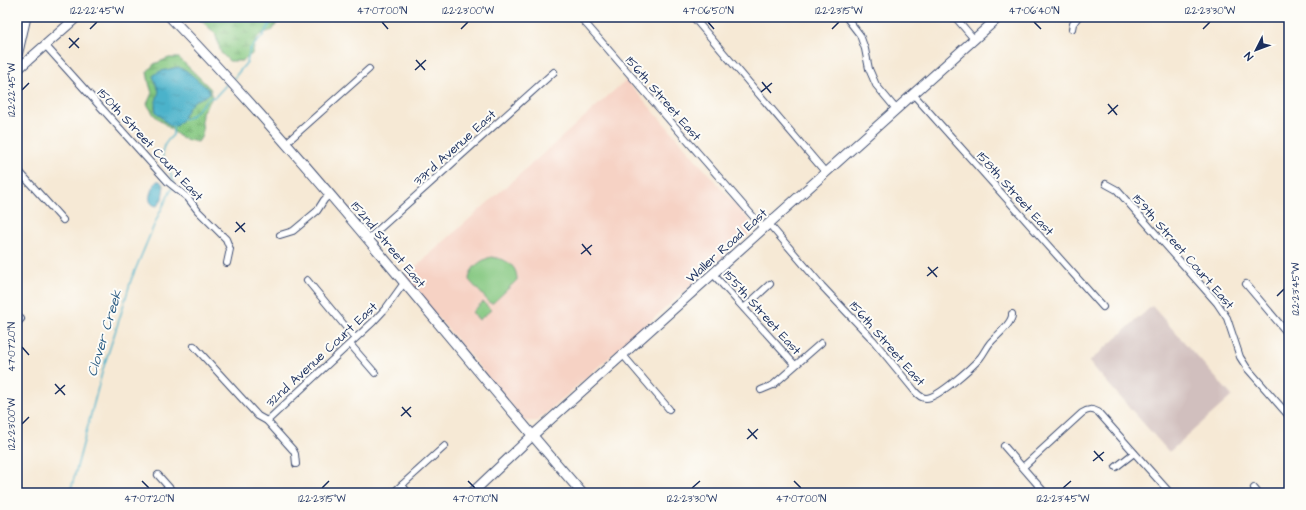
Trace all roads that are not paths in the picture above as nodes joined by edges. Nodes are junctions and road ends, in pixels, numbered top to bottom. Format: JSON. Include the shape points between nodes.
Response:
{"nodes":[{"id":1,"x":26,"y":17,"type":"edge"},
{"id":2,"x":77,"y":17,"type":"edge"},
{"id":3,"x":170,"y":17,"type":"edge"},
{"id":4,"x":580,"y":17,"type":"edge"},
{"id":5,"x":846,"y":17,"type":"edge"},
{"id":6,"x":956,"y":17,"type":"edge"},
{"id":7,"x":999,"y":17,"type":"edge"},
{"id":8,"x":1078,"y":17,"type":"edge"},
{"id":9,"x":694,"y":18,"type":"edge"},
{"id":10,"x":1072,"y":29,"type":"dead end"},
{"id":11,"x":974,"y":39,"type":"junction"},
{"id":12,"x":45,"y":45,"type":"junction"},
{"id":13,"x":18,"y":52,"type":"edge"},
{"id":14,"x":34,"y":55,"type":"junction"},
{"id":15,"x":369,"y":69,"type":"dead end"},
{"id":16,"x":17,"y":70,"type":"edge"},
{"id":17,"x":554,"y":72,"type":"dead end"},
{"id":18,"x":913,"y":94,"type":"junction"},
{"id":19,"x":896,"y":109,"type":"junction"},
{"id":20,"x":286,"y":143,"type":"junction"},
{"id":21,"x":17,"y":169,"type":"edge"},
{"id":22,"x":826,"y":173,"type":"junction"},
{"id":23,"x":1106,"y":184,"type":"dead end"},
{"id":24,"x":330,"y":194,"type":"junction"},
{"id":25,"x":63,"y":220,"type":"dead end"},
{"id":26,"x":766,"y":227,"type":"junction"},
{"id":27,"x":280,"y":235,"type":"dead end"},
{"id":28,"x":368,"y":239,"type":"junction"},
{"id":29,"x":227,"y":263,"type":"dead end"},
{"id":30,"x":713,"y":274,"type":"junction"},
{"id":31,"x":307,"y":280,"type":"dead end"},
{"id":32,"x":404,"y":283,"type":"junction"},
{"id":33,"x":770,"y":284,"type":"dead end"},
{"id":34,"x":1246,"y":284,"type":"dead end"},
{"id":35,"x":1103,"y":307,"type":"dead end"},
{"id":36,"x":744,"y":308,"type":"junction"},
{"id":37,"x":17,"y":314,"type":"edge"},
{"id":38,"x":1012,"y":314,"type":"dead end"},
{"id":39,"x":17,"y":323,"type":"edge"},
{"id":40,"x":1289,"y":335,"type":"edge"},
{"id":41,"x":355,"y":338,"type":"junction"},
{"id":42,"x":821,"y":343,"type":"dead end"},
{"id":43,"x":350,"y":344,"type":"junction"},
{"id":44,"x":194,"y":346,"type":"dead end"},
{"id":45,"x":623,"y":356,"type":"junction"},
{"id":46,"x":796,"y":365,"type":"junction"},
{"id":47,"x":375,"y":374,"type":"dead end"},
{"id":48,"x":761,"y":390,"type":"dead end"},
{"id":49,"x":670,"y":409,"type":"dead end"},
{"id":50,"x":1289,"y":416,"type":"edge"},
{"id":51,"x":267,"y":421,"type":"junction"},
{"id":52,"x":532,"y":436,"type":"junction"},
{"id":53,"x":445,"y":446,"type":"dead end"},
{"id":54,"x":1004,"y":446,"type":"dead end"},
{"id":55,"x":1134,"y":453,"type":"junction"},
{"id":56,"x":296,"y":464,"type":"dead end"},
{"id":57,"x":1023,"y":467,"type":"junction"},
{"id":58,"x":1116,"y":467,"type":"dead end"},
{"id":59,"x":158,"y":475,"type":"dead end"},
{"id":60,"x":402,"y":485,"type":"junction"},
{"id":61,"x":174,"y":493,"type":"edge"},
{"id":62,"x":393,"y":493,"type":"edge"},
{"id":63,"x":408,"y":493,"type":"edge"},
{"id":64,"x":472,"y":493,"type":"edge"},
{"id":65,"x":582,"y":493,"type":"edge"},
{"id":66,"x":1045,"y":493,"type":"edge"},
{"id":67,"x":1170,"y":493,"type":"edge"}],
"edges":[{"from":1,"to":13,"type":"street"},
{"from":2,"to":12,"type":"street"},
{"from":3,"to":20,"type":"street","name":"152nd Street East"},
{"from":4,"to":26,"type":"street","name":"156th Street East"},
{"from":5,"to":19,"type":"street","via":[[860,36],[876,85]]},
{"from":6,"to":11,"type":"street"},
{"from":7,"to":11,"type":"street","name":"Waller Road East"},
{"from":8,"to":10,"type":"street"},
{"from":9,"to":22,"type":"street"},
{"from":11,"to":18,"type":"street","name":"Waller Road East"},
{"from":12,"to":14,"type":"street"},
{"from":12,"to":29,"type":"street","name":"150th Street Court East","via":[[168,182],[188,198],[226,239],[230,249]]},
{"from":13,"to":14,"type":"street"},
{"from":14,"to":16,"type":"street"},
{"from":15,"to":20,"type":"street"},
{"from":17,"to":28,"type":"street","name":"33rd Avenue East"},
{"from":18,"to":19,"type":"street","name":"Waller Road East"},
{"from":18,"to":35,"type":"street","name":"158th Street East"},
{"from":19,"to":22,"type":"street","name":"Waller Road East"},
{"from":20,"to":24,"type":"street","name":"152nd Street East"},
{"from":21,"to":25,"type":"street"},
{"from":22,"to":26,"type":"street","name":"Waller Road East"},
{"from":23,"to":50,"type":"street","name":"159th Street Court East","via":[[1117,190],[1217,303],[1227,318],[1240,357],[1247,368]]},
{"from":24,"to":27,"type":"street","via":[[317,211],[294,231]]},
{"from":24,"to":28,"type":"street","name":"152nd Street East"},
{"from":26,"to":30,"type":"street","name":"Waller Road East"},
{"from":26,"to":38,"type":"street","name":"156th Street East","via":[[873,340],[920,397],[934,396],[967,371],[1009,323]]},
{"from":28,"to":32,"type":"street","name":"152nd Street East"},
{"from":30,"to":36,"type":"street","name":"155th Street East"},
{"from":30,"to":45,"type":"street","name":"Waller Road East"},
{"from":31,"to":41,"type":"street"},
{"from":32,"to":41,"type":"street","name":"32nd Avenue Court East","via":[[386,308]]},
{"from":32,"to":52,"type":"street","name":"152nd Street East"},
{"from":33,"to":36,"type":"street"},
{"from":34,"to":40,"type":"street"},
{"from":36,"to":46,"type":"street","name":"155th Street East"},
{"from":37,"to":39,"type":"street","via":[[21,319]]},
{"from":41,"to":43,"type":"street","name":"32nd Avenue Court East"},
{"from":42,"to":46,"type":"street"},
{"from":43,"to":47,"type":"street"},
{"from":43,"to":51,"type":"street","name":"32nd Avenue Court East"},
{"from":44,"to":51,"type":"street","via":[[258,416]]},
{"from":45,"to":49,"type":"street"},
{"from":45,"to":52,"type":"street","name":"Waller Road East"},
{"from":46,"to":48,"type":"street","via":[[773,385]]},
{"from":51,"to":56,"type":"street","via":[[293,450]]},
{"from":52,"to":64,"type":"street","name":"Waller Road East"},
{"from":52,"to":65,"type":"street","name":"152nd Street East"},
{"from":53,"to":60,"type":"street"},
{"from":54,"to":57,"type":"street"},
{"from":55,"to":57,"type":"street","via":[[1098,412],[1091,409],[1082,413]]},
{"from":55,"to":58,"type":"street"},
{"from":55,"to":67,"type":"street"},
{"from":57,"to":66,"type":"street"},
{"from":59,"to":61,"type":"street"},
{"from":60,"to":62,"type":"street"},
{"from":60,"to":63,"type":"street"}]}
